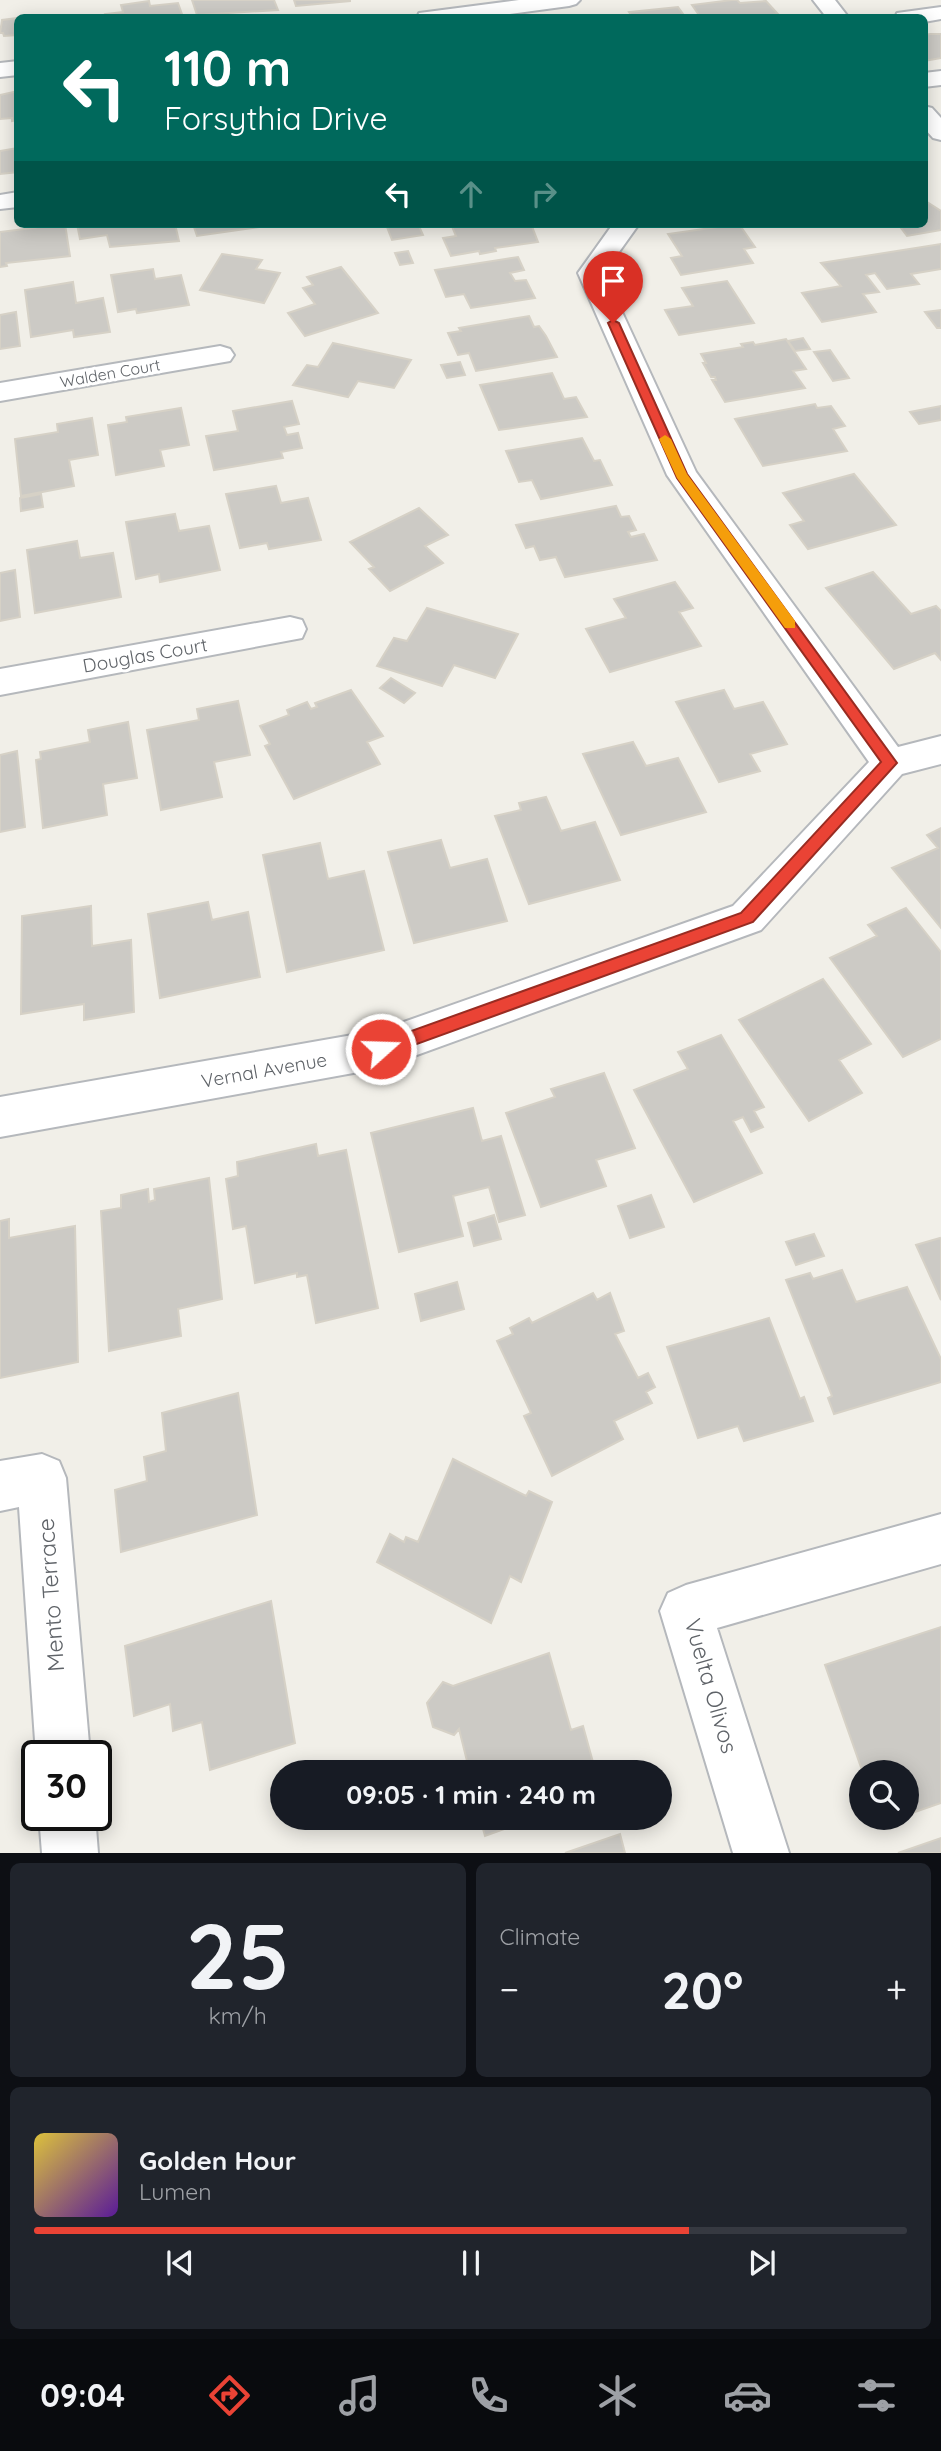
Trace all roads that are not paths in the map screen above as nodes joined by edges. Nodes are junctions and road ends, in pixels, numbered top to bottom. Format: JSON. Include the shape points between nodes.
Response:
{"nodes":[{"id":1,"x":569,"y":0,"type":"edge"},
{"id":2,"x":824,"y":0,"type":"edge"},
{"id":3,"x":551,"y":10,"type":"edge"},
{"id":4,"x":489,"y":14,"type":"edge"},
{"id":5,"x":836,"y":14,"type":"edge"},
{"id":6,"x":928,"y":118,"type":"edge"},
{"id":7,"x":941,"y":133,"type":"edge"},
{"id":8,"x":623,"y":228,"type":"edge"},
{"id":9,"x":220,"y":355,"type":"dead end"},
{"id":10,"x":0,"y":392,"type":"edge"},
{"id":11,"x":290,"y":629,"type":"dead end"},
{"id":12,"x":0,"y":682,"type":"edge"},
{"id":13,"x":941,"y":750,"type":"edge"},
{"id":14,"x":890,"y":763,"type":"junction"},
{"id":15,"x":0,"y":1117,"type":"edge"},
{"id":16,"x":0,"y":1486,"type":"edge"},
{"id":17,"x":941,"y":1539,"type":"edge"},
{"id":18,"x":62,"y":1740,"type":"edge"},
{"id":19,"x":68,"y":1831,"type":"edge"},
{"id":20,"x":70,"y":1853,"type":"edge"},
{"id":21,"x":761,"y":1853,"type":"edge"}],
"edges":[{"from":1,"to":3,"type":"street"},
{"from":2,"to":5,"type":"street"},
{"from":3,"to":4,"type":"street"},
{"from":6,"to":7,"type":"street"},
{"from":8,"to":14,"type":"street","via":[[591,273],[682,475]]},
{"from":9,"to":10,"type":"street","name":"Walden Court"},
{"from":11,"to":12,"type":"street","name":"Douglas Court"},
{"from":13,"to":14,"type":"street"},
{"from":14,"to":15,"type":"street","name":"Vernal Avenue","via":[[747,918],[381,1049]]},
{"from":16,"to":18,"type":"street","name":"Mento Terrace","via":[[42,1478]]},
{"from":17,"to":21,"type":"street","name":"Vuelta Olivos","via":[[685,1611]]},
{"from":19,"to":20,"type":"street"}]}
